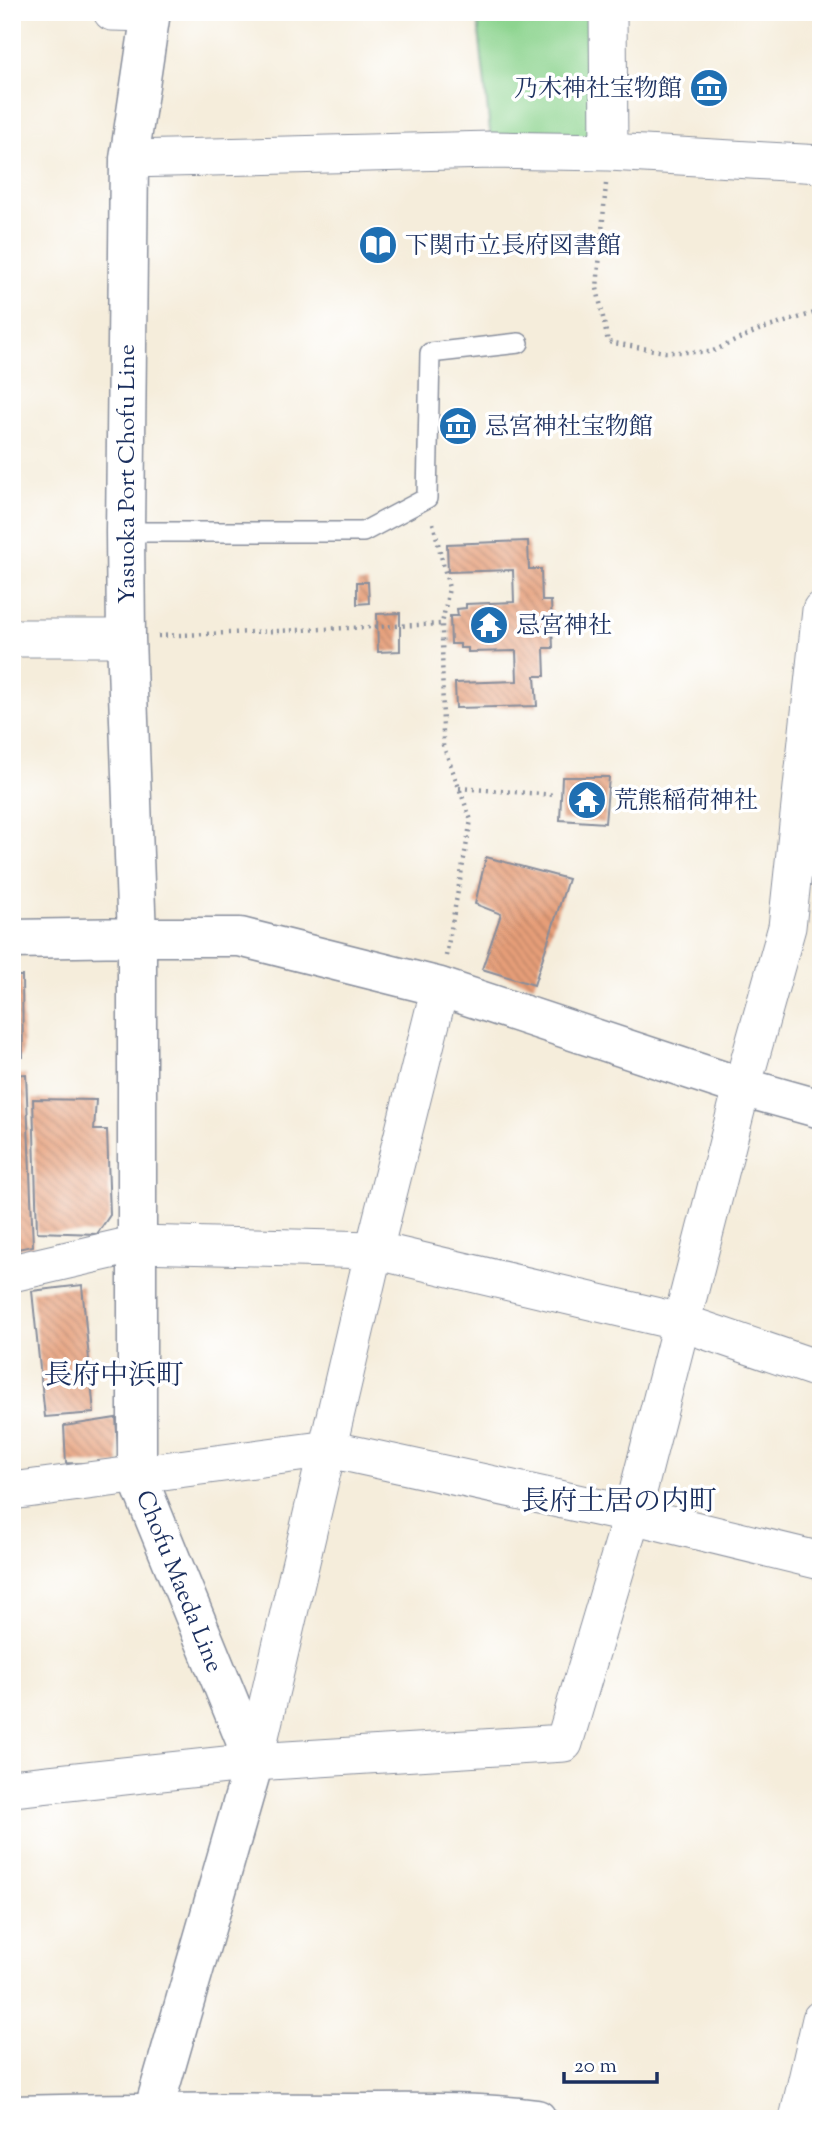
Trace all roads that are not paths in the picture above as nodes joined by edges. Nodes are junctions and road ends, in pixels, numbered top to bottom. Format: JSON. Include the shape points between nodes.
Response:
{"nodes":[{"id":1,"x":112,"y":12,"type":"edge"},
{"id":2,"x":608,"y":12,"type":"edge"},
{"id":3,"x":151,"y":13,"type":"edge"},
{"id":4,"x":609,"y":152,"type":"junction"},
{"id":5,"x":129,"y":159,"type":"junction"},
{"id":6,"x":821,"y":164,"type":"edge"},
{"id":7,"x":519,"y":343,"type":"dead end"},
{"id":8,"x":125,"y":532,"type":"junction"},
{"id":9,"x":821,"y":610,"type":"edge"},
{"id":10,"x":12,"y":638,"type":"edge"},
{"id":11,"x":126,"y":638,"type":"junction"},
{"id":12,"x":137,"y":937,"type":"junction"},
{"id":13,"x":12,"y":939,"type":"edge"},
{"id":14,"x":440,"y":987,"type":"junction"},
{"id":15,"x":742,"y":1087,"type":"junction"},
{"id":16,"x":821,"y":1110,"type":"edge"},
{"id":17,"x":136,"y":1244,"type":"junction"},
{"id":18,"x":374,"y":1250,"type":"junction"},
{"id":19,"x":12,"y":1273,"type":"edge"},
{"id":20,"x":680,"y":1322,"type":"junction"},
{"id":21,"x":821,"y":1370,"type":"edge"},
{"id":22,"x":329,"y":1449,"type":"junction"},
{"id":23,"x":137,"y":1476,"type":"junction"},
{"id":24,"x":12,"y":1492,"type":"edge"},
{"id":25,"x":632,"y":1515,"type":"junction"},
{"id":26,"x":821,"y":1561,"type":"edge"},
{"id":27,"x":254,"y":1762,"type":"junction"},
{"id":28,"x":12,"y":1788,"type":"edge"},
{"id":29,"x":821,"y":2019,"type":"edge"},
{"id":30,"x":12,"y":2115,"type":"edge"},
{"id":31,"x":153,"y":2115,"type":"edge"},
{"id":32,"x":299,"y":2116,"type":"edge"},
{"id":33,"x":537,"y":2119,"type":"edge"},
{"id":34,"x":798,"y":2119,"type":"edge"}],
"edges":[{"from":1,"to":3,"type":"street"},
{"from":2,"to":4,"type":"street"},
{"from":3,"to":5,"type":"main road","name":"Yasuoka Port Chofu Line"},
{"from":4,"to":5,"type":"street","via":[[392,151]]},
{"from":4,"to":6,"type":"street"},
{"from":5,"to":8,"type":"main road","name":"Yasuoka Port Chofu Line"},
{"from":7,"to":8,"type":"lane","via":[[430,353],[427,498],[363,532]]},
{"from":8,"to":11,"type":"main road","name":"Yasuoka Port Chofu Line"},
{"from":9,"to":15,"type":"street","via":[[787,927]]},
{"from":10,"to":11,"type":"street"},
{"from":11,"to":12,"type":"main road","name":"Yasuoka Port Chofu Line"},
{"from":12,"to":13,"type":"main road"},
{"from":12,"to":14,"type":"main road","via":[[240,937]]},
{"from":12,"to":17,"type":"main road","name":"Chofu Maeda Line"},
{"from":14,"to":15,"type":"main road"},
{"from":14,"to":18,"type":"street"},
{"from":15,"to":16,"type":"main road"},
{"from":15,"to":20,"type":"street"},
{"from":17,"to":18,"type":"street"},
{"from":17,"to":19,"type":"street"},
{"from":17,"to":23,"type":"main road","name":"Chofu Maeda Line"},
{"from":18,"to":20,"type":"street"},
{"from":18,"to":22,"type":"street"},
{"from":20,"to":21,"type":"street"},
{"from":20,"to":25,"type":"street"},
{"from":22,"to":23,"type":"street"},
{"from":22,"to":25,"type":"street"},
{"from":22,"to":27,"type":"street"},
{"from":23,"to":24,"type":"street"},
{"from":23,"to":27,"type":"main road","name":"Chofu Maeda Line"},
{"from":25,"to":26,"type":"street"},
{"from":25,"to":27,"type":"street","via":[[564,1743]]},
{"from":27,"to":28,"type":"street"},
{"from":27,"to":31,"type":"main road"},
{"from":29,"to":34,"type":"street"},
{"from":30,"to":31,"type":"main road"},
{"from":31,"to":32,"type":"main road"},
{"from":32,"to":33,"type":"main road","via":[[500,2114]]}]}
